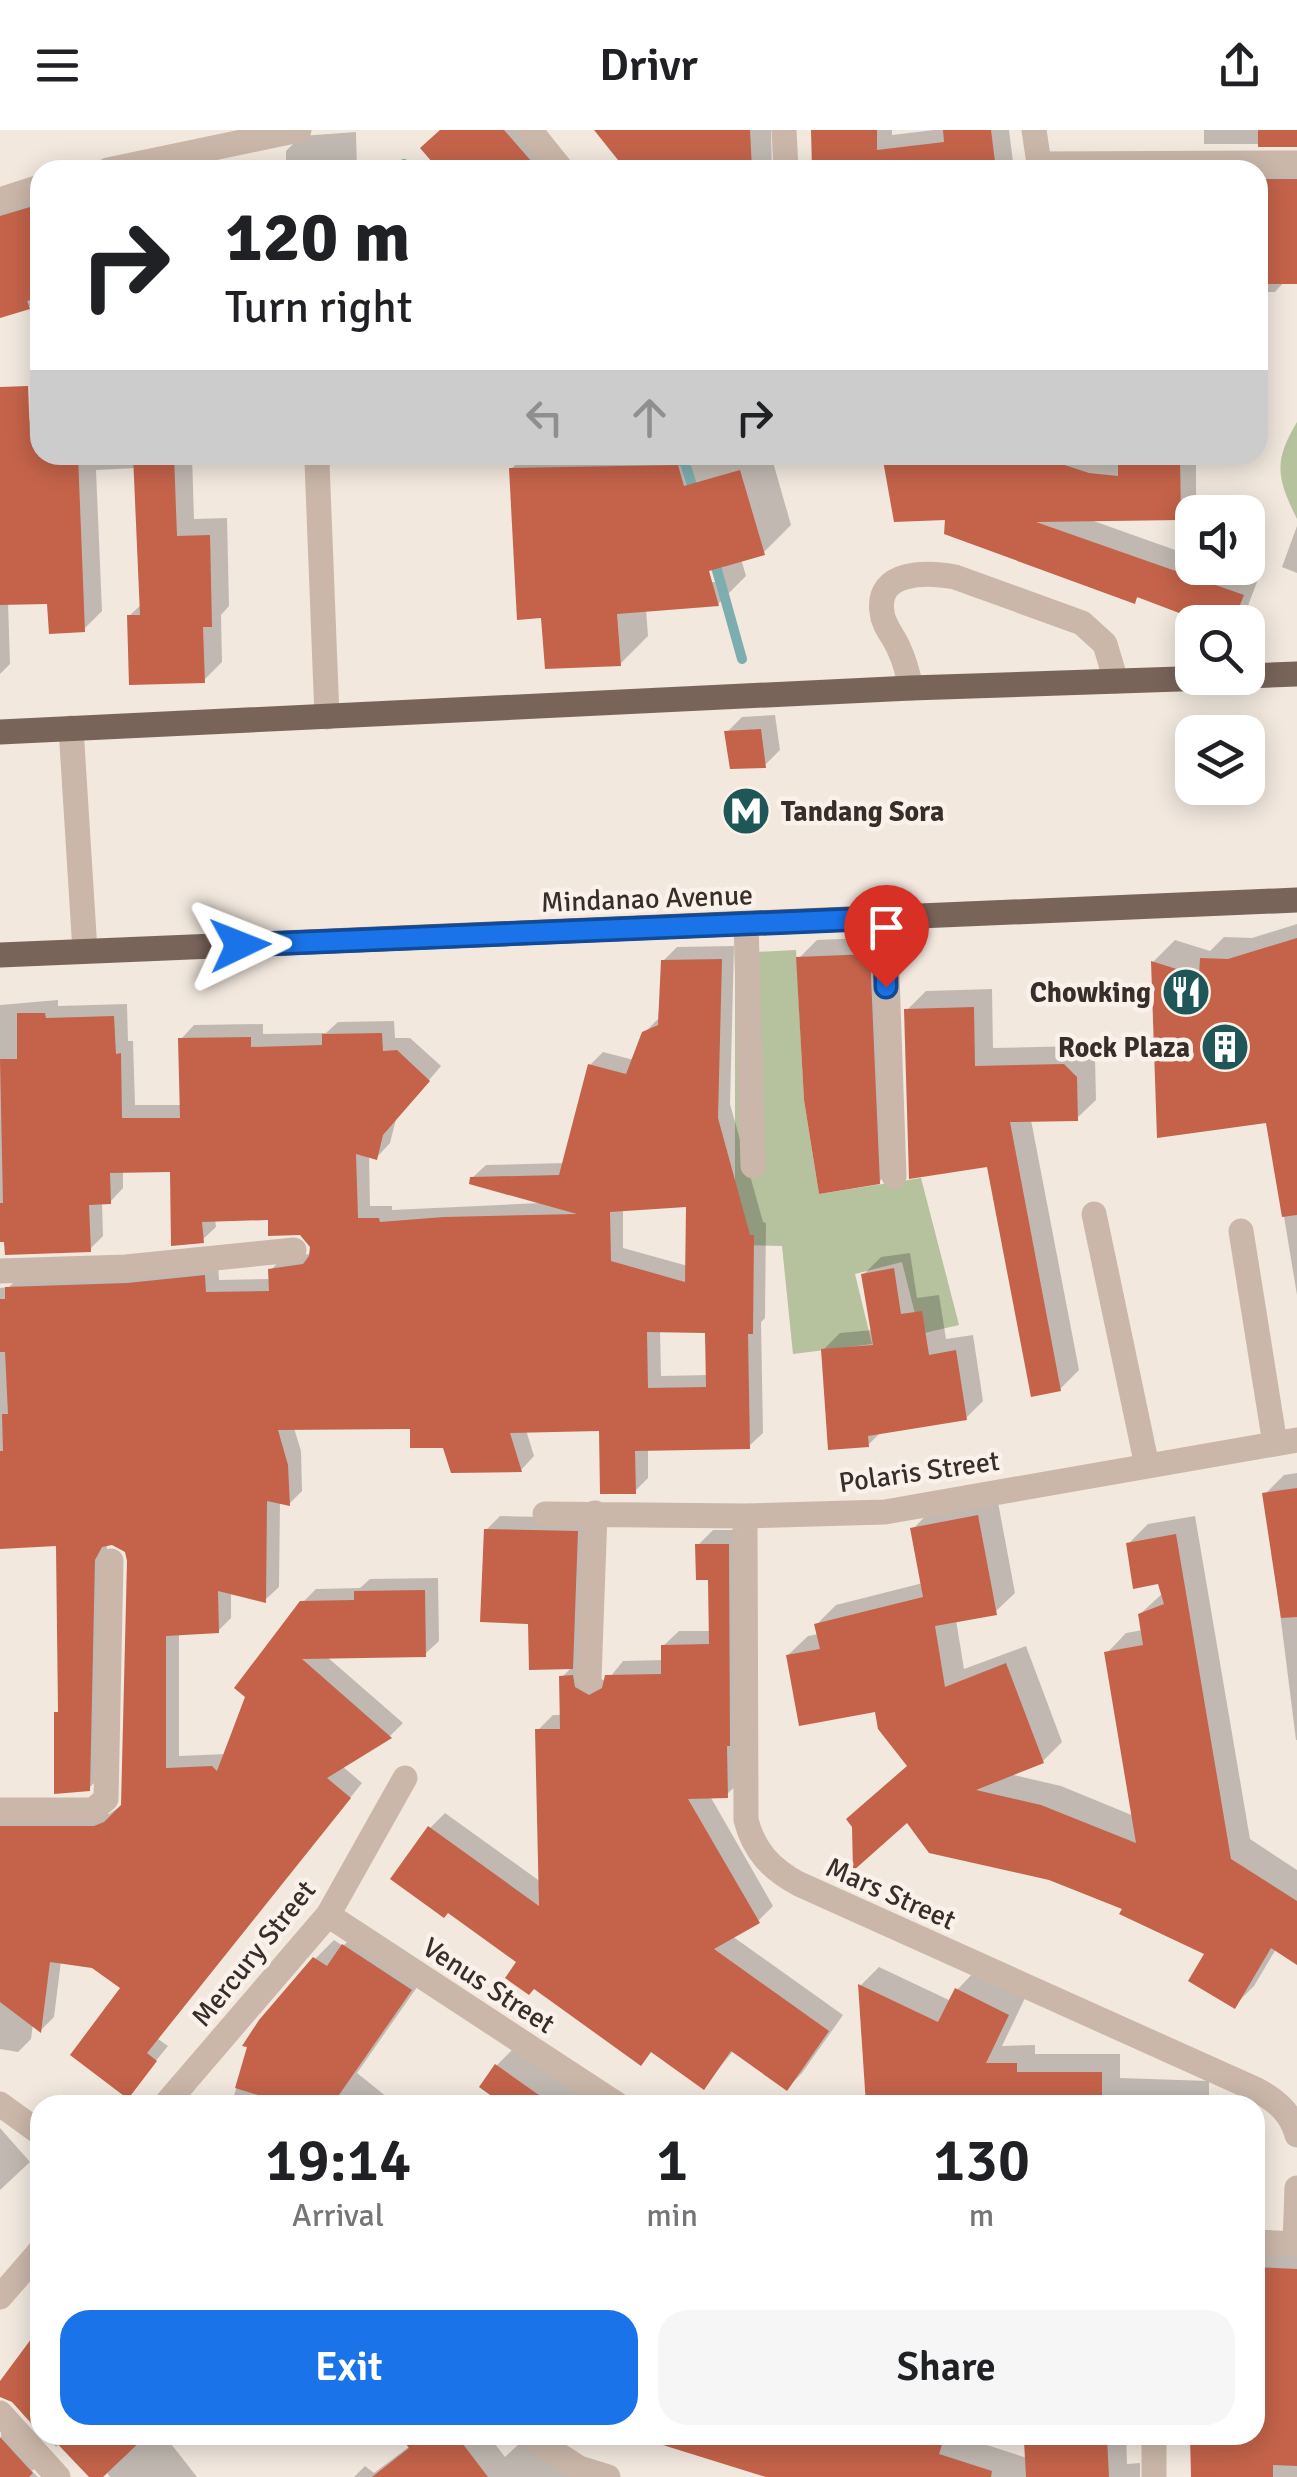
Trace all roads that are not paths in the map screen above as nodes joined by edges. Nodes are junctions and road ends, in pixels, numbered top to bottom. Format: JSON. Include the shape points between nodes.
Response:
{"nodes":[{"id":1,"x":299,"y":130,"type":"edge"},
{"id":2,"x":530,"y":130,"type":"edge"},
{"id":3,"x":784,"y":130,"type":"edge"},
{"id":4,"x":1034,"y":130,"type":"edge"},
{"id":5,"x":156,"y":160,"type":"edge"},
{"id":6,"x":554,"y":160,"type":"edge"},
{"id":7,"x":786,"y":160,"type":"edge"},
{"id":8,"x":1038,"y":160,"type":"edge"},
{"id":9,"x":1297,"y":162,"type":"edge"},
{"id":10,"x":1268,"y":163,"type":"edge"},
{"id":11,"x":30,"y":191,"type":"edge"},
{"id":12,"x":0,"y":200,"type":"edge"},
{"id":13,"x":317,"y":465,"type":"edge"},
{"id":14,"x":1297,"y":674,"type":"edge"},
{"id":15,"x":1265,"y":675,"type":"edge"},
{"id":16,"x":1175,"y":679,"type":"edge"},
{"id":17,"x":1116,"y":681,"type":"junction"},
{"id":18,"x":910,"y":688,"type":"junction"},
{"id":19,"x":327,"y":717,"type":"junction"},
{"id":20,"x":71,"y":728,"type":"junction"},
{"id":21,"x":0,"y":732,"type":"edge"},
{"id":22,"x":1297,"y":900,"type":"edge"},
{"id":23,"x":885,"y":918,"type":"junction"},
{"id":24,"x":746,"y":924,"type":"junction"},
{"id":25,"x":85,"y":951,"type":"junction"},
{"id":26,"x":0,"y":955,"type":"edge"},
{"id":27,"x":753,"y":1166,"type":"dead end"},
{"id":28,"x":894,"y":1176,"type":"dead end"},
{"id":29,"x":1094,"y":1214,"type":"dead end"},
{"id":30,"x":1241,"y":1231,"type":"dead end"},
{"id":31,"x":294,"y":1250,"type":"dead end"},
{"id":32,"x":0,"y":1271,"type":"edge"},
{"id":33,"x":1286,"y":1442,"type":"edge"},
{"id":34,"x":1147,"y":1466,"type":"junction"},
{"id":35,"x":545,"y":1514,"type":"dead end"},
{"id":36,"x":594,"y":1514,"type":"junction"},
{"id":37,"x":744,"y":1516,"type":"junction"},
{"id":38,"x":111,"y":1561,"type":"dead end"},
{"id":39,"x":589,"y":1678,"type":"dead end"},
{"id":40,"x":405,"y":1778,"type":"dead end"},
{"id":41,"x":0,"y":1810,"type":"edge"},
{"id":42,"x":328,"y":1915,"type":"junction"},
{"id":43,"x":174,"y":2095,"type":"edge"},
{"id":44,"x":603,"y":2095,"type":"edge"},
{"id":45,"x":1265,"y":2095,"type":"edge"},
{"id":46,"x":1265,"y":2095,"type":"edge"},
{"id":47,"x":0,"y":2104,"type":"edge"},
{"id":48,"x":30,"y":2126,"type":"edge"},
{"id":49,"x":1297,"y":2135,"type":"edge"},
{"id":50,"x":1297,"y":2188,"type":"edge"},
{"id":51,"x":1265,"y":2242,"type":"edge"},
{"id":52,"x":1296,"y":2244,"type":"edge"},
{"id":53,"x":30,"y":2263,"type":"edge"},
{"id":54,"x":0,"y":2298,"type":"edge"},
{"id":55,"x":0,"y":2413,"type":"edge"},
{"id":56,"x":543,"y":2445,"type":"edge"},
{"id":57,"x":1154,"y":2445,"type":"edge"},
{"id":58,"x":58,"y":2477,"type":"edge"},
{"id":59,"x":608,"y":2477,"type":"edge"},
{"id":60,"x":1154,"y":2477,"type":"edge"}],
"edges":[{"from":1,"to":5,"type":"street"},
{"from":2,"to":6,"type":"street"},
{"from":3,"to":7,"type":"street"},
{"from":4,"to":8,"type":"street"},
{"from":9,"to":10,"type":"street"},
{"from":11,"to":12,"type":"street"},
{"from":13,"to":19,"type":"street"},
{"from":14,"to":15,"type":"main road"},
{"from":16,"to":17,"type":"main road"},
{"from":17,"to":18,"type":"main road"},
{"from":17,"to":18,"type":"street","via":[[1105,644],[1082,623],[936,574],[900,577],[886,588],[882,603]]},
{"from":18,"to":19,"type":"main road"},
{"from":19,"to":20,"type":"main road"},
{"from":20,"to":21,"type":"main road"},
{"from":20,"to":25,"type":"street"},
{"from":22,"to":23,"type":"main road","name":"Mindanao Avenue"},
{"from":23,"to":24,"type":"main road","name":"Mindanao Avenue"},
{"from":23,"to":28,"type":"street"},
{"from":24,"to":25,"type":"main road","name":"Mindanao Avenue"},
{"from":24,"to":27,"type":"street"},
{"from":25,"to":26,"type":"main road","name":"Mindanao Avenue"},
{"from":29,"to":34,"type":"street"},
{"from":30,"to":33,"type":"street"},
{"from":31,"to":32,"type":"street"},
{"from":33,"to":34,"type":"street","name":"Polaris Street"},
{"from":34,"to":37,"type":"street","name":"Polaris Street","via":[[885,1512]]},
{"from":35,"to":36,"type":"street","name":"Polaris Street"},
{"from":36,"to":37,"type":"street","name":"Polaris Street"},
{"from":36,"to":39,"type":"street"},
{"from":37,"to":45,"type":"street","name":"Mars Street","via":[[746,1820],[760,1854],[783,1876]]},
{"from":38,"to":41,"type":"street","via":[[106,1799],[93,1810]]},
{"from":40,"to":42,"type":"street","name":"Mercury Street"},
{"from":42,"to":43,"type":"street","name":"Mercury Street"},
{"from":42,"to":44,"type":"street","name":"Venus Street"},
{"from":46,"to":49,"type":"street","name":"Mars Street","via":[[1282,2106]]},
{"from":47,"to":48,"type":"street"},
{"from":50,"to":52,"type":"street"},
{"from":51,"to":52,"type":"street"},
{"from":53,"to":54,"type":"street"},
{"from":55,"to":58,"type":"street"},
{"from":56,"to":59,"type":"street"},
{"from":57,"to":60,"type":"street"}]}
